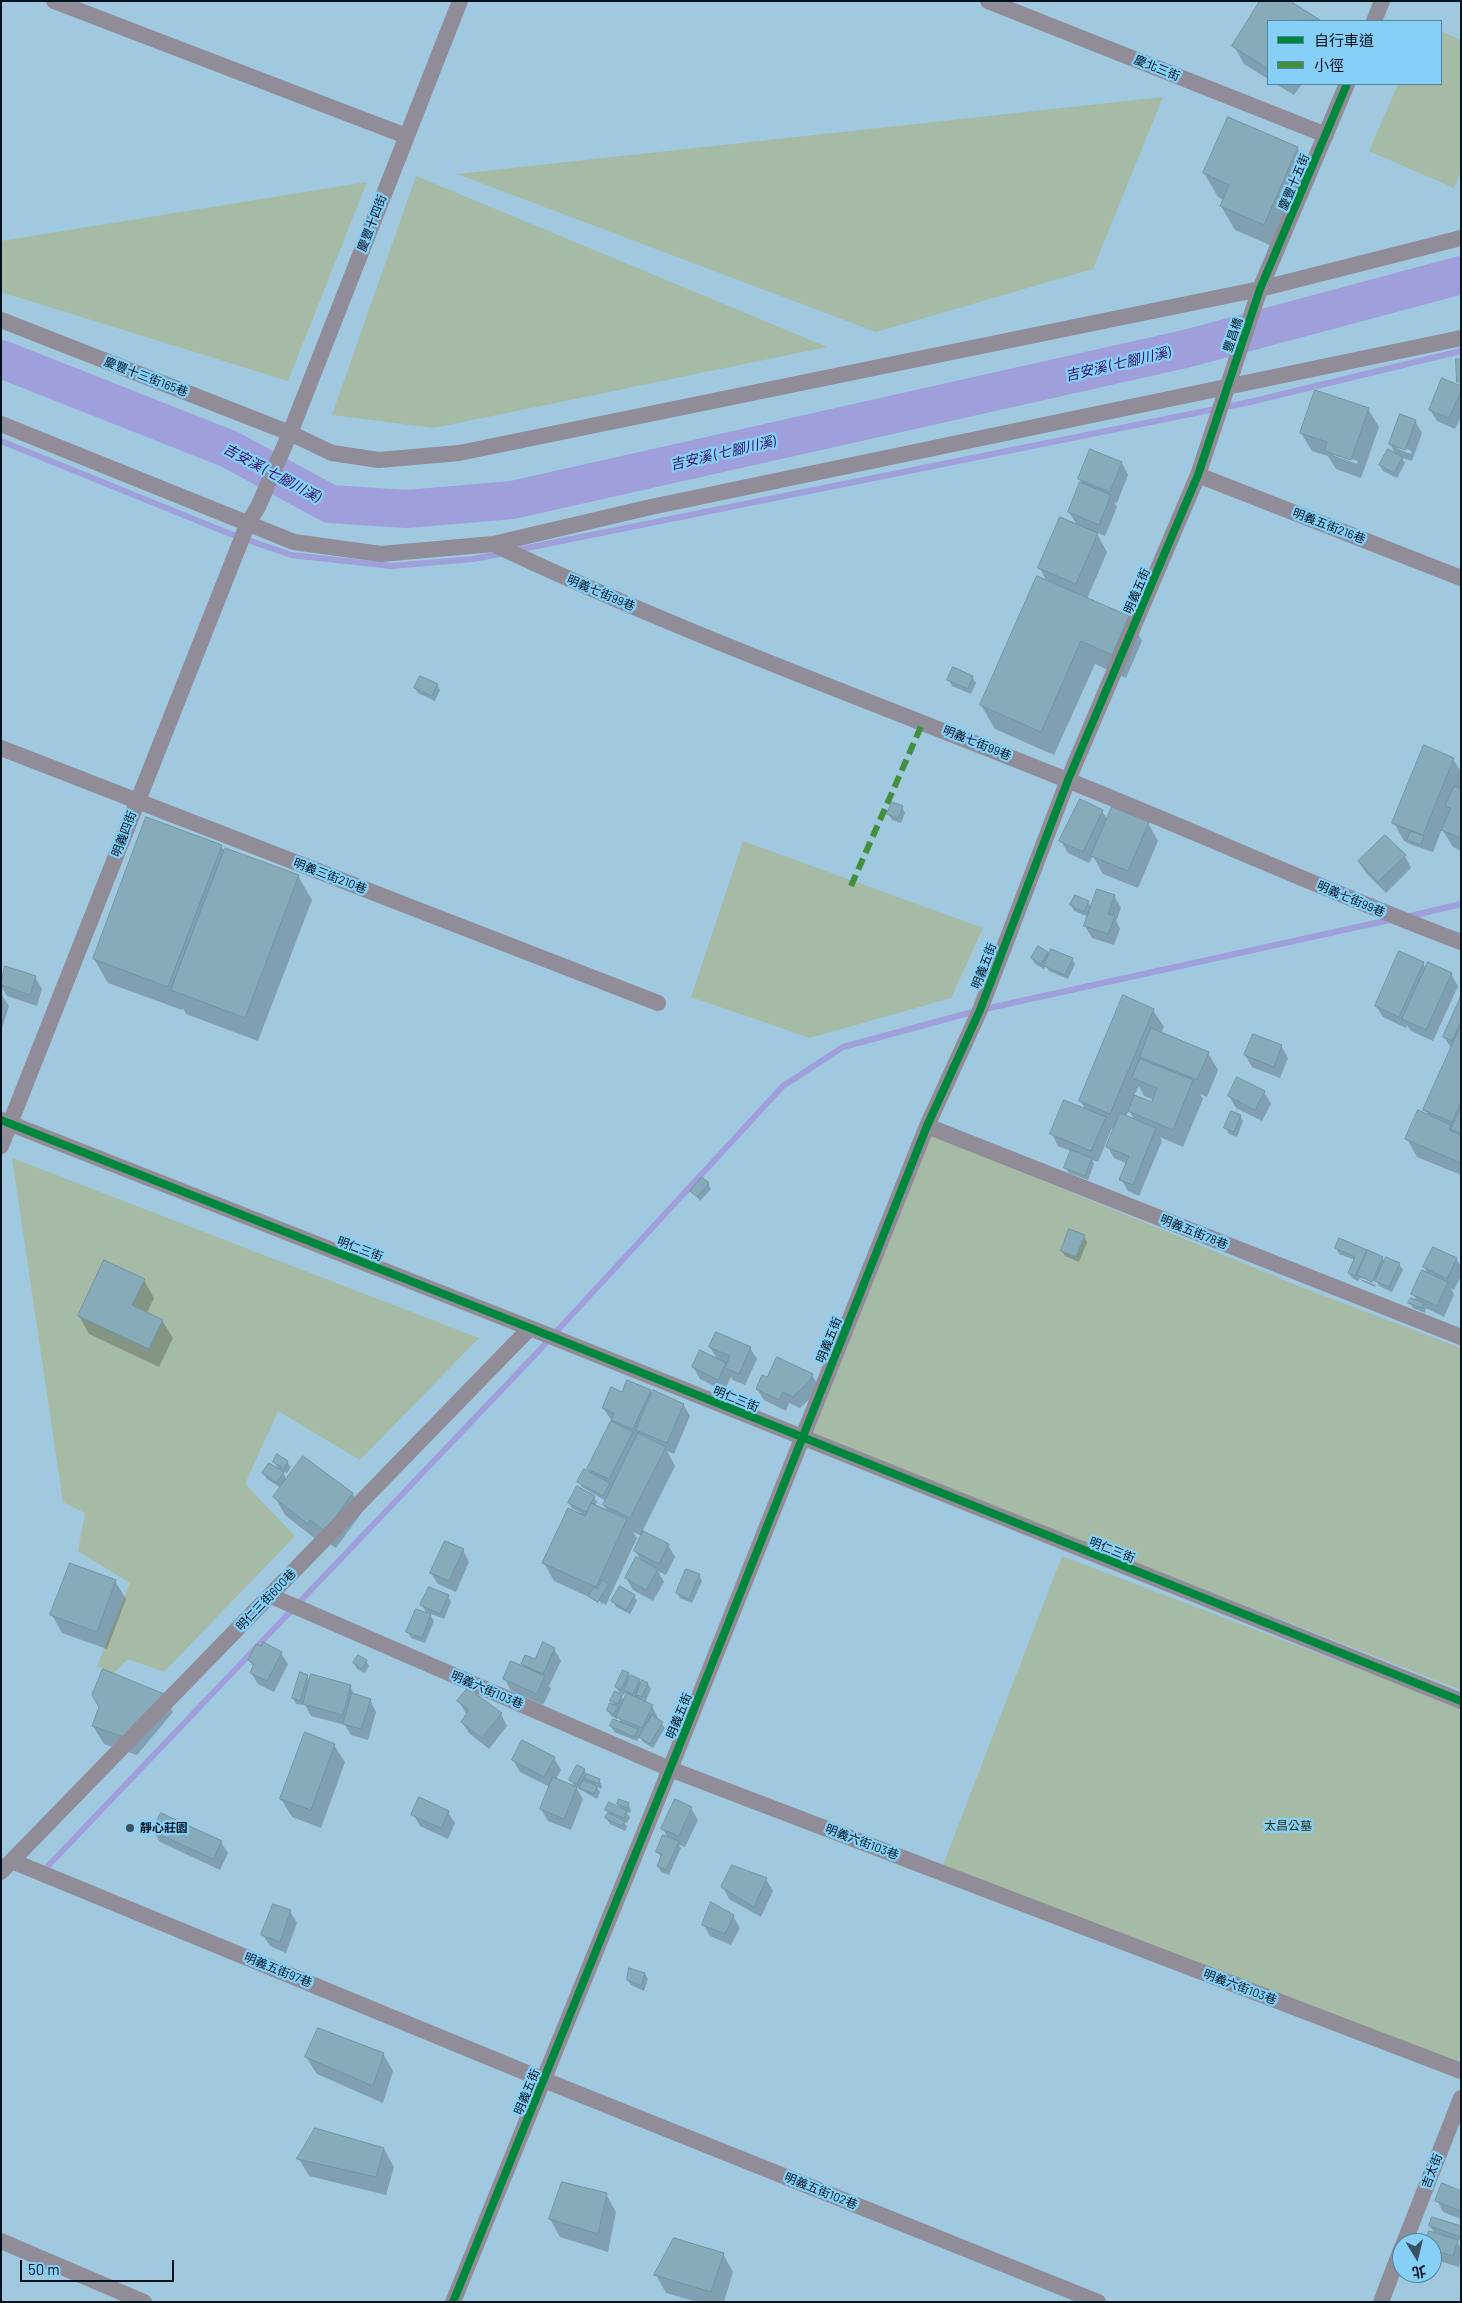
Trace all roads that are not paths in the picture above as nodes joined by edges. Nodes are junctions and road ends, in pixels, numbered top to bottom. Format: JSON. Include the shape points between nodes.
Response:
{"nodes":[{"id":1,"x":54,"y":1,"type":"edge"},
{"id":2,"x":460,"y":1,"type":"edge"},
{"id":3,"x":988,"y":1,"type":"edge"},
{"id":4,"x":1382,"y":1,"type":"edge"},
{"id":5,"x":1374,"y":20,"type":"edge"},
{"id":6,"x":1347,"y":85,"type":"edge"},
{"id":7,"x":1326,"y":135,"type":"junction"},
{"id":8,"x":406,"y":136,"type":"junction"},
{"id":9,"x":1461,"y":238,"type":"edge"},
{"id":10,"x":1260,"y":289,"type":"junction"},
{"id":11,"x":1,"y":320,"type":"edge"},
{"id":12,"x":1461,"y":338,"type":"edge"},
{"id":13,"x":1227,"y":388,"type":"junction"},
{"id":14,"x":1,"y":424,"type":"edge"},
{"id":15,"x":288,"y":439,"type":"junction"},
{"id":16,"x":1198,"y":475,"type":"junction"},
{"id":17,"x":258,"y":507,"type":"joint"},
{"id":18,"x":248,"y":523,"type":"junction"},
{"id":19,"x":493,"y":544,"type":"junction"},
{"id":20,"x":1461,"y":578,"type":"edge"},
{"id":21,"x":1,"y":748,"type":"edge"},
{"id":22,"x":1068,"y":780,"type":"junction"},
{"id":23,"x":137,"y":802,"type":"junction"},
{"id":24,"x":1461,"y":942,"type":"edge"},
{"id":25,"x":658,"y":1003,"type":"dead end"},
{"id":26,"x":6,"y":1121,"type":"edge"},
{"id":27,"x":927,"y":1126,"type":"junction"},
{"id":28,"x":1,"y":1146,"type":"edge"},
{"id":29,"x":544,"y":1334,"type":"junction"},
{"id":30,"x":1461,"y":1337,"type":"edge"},
{"id":31,"x":803,"y":1438,"type":"junction"},
{"id":32,"x":271,"y":1596,"type":"junction"},
{"id":33,"x":1461,"y":1701,"type":"edge"},
{"id":34,"x":670,"y":1769,"type":"junction"},
{"id":35,"x":7,"y":1867,"type":"edge"},
{"id":36,"x":1461,"y":2071,"type":"edge"},
{"id":37,"x":544,"y":2080,"type":"junction"},
{"id":38,"x":1461,"y":2098,"type":"edge"},
{"id":39,"x":1408,"y":2233,"type":"edge"},
{"id":40,"x":1,"y":2241,"type":"edge"},
{"id":41,"x":1392,"y":2273,"type":"edge"},
{"id":42,"x":144,"y":2302,"type":"edge"},
{"id":43,"x":453,"y":2302,"type":"edge"},
{"id":44,"x":1098,"y":2302,"type":"edge"},
{"id":45,"x":1381,"y":2302,"type":"edge"}],
"edges":[{"from":1,"to":8,"type":"street"},
{"from":2,"to":8,"type":"street","name":"慶豐十四街"},
{"from":3,"to":7,"type":"street","name":"慶北三街"},
{"from":4,"to":5,"type":"street"},
{"from":6,"to":7,"type":"street","name":"慶豐十五街"},
{"from":7,"to":10,"type":"street","name":"慶豐十五街"},
{"from":8,"to":15,"type":"street","name":"慶豐十四街"},
{"from":9,"to":10,"type":"street","name":"慶豐十三街165巷"},
{"from":10,"to":13,"type":"street","name":"豐昌橋"},
{"from":10,"to":15,"type":"street","name":"慶豐十三街165巷","via":[[459,453],[379,460],[332,452]]},
{"from":11,"to":15,"type":"street","name":"慶豐十三街165巷"},
{"from":12,"to":13,"type":"street"},
{"from":13,"to":16,"type":"street","name":"明義五街"},
{"from":13,"to":19,"type":"street","via":[[651,507]]},
{"from":14,"to":18,"type":"street"},
{"from":15,"to":17,"type":"street","name":"慶豐十四街"},
{"from":16,"to":20,"type":"street","name":"明義五街216巷"},
{"from":16,"to":22,"type":"street","name":"明義五街"},
{"from":17,"to":18,"type":"street","name":"明義四街"},
{"from":18,"to":19,"type":"street","via":[[294,542],[381,554]]},
{"from":18,"to":23,"type":"street","name":"明義四街"},
{"from":19,"to":22,"type":"street","name":"明義七街99巷","via":[[586,588]]},
{"from":21,"to":23,"type":"street","name":"明義三街210巷"},
{"from":22,"to":24,"type":"street","name":"明義七街99巷"},
{"from":22,"to":27,"type":"street","name":"明義五街","via":[[980,1010]]},
{"from":23,"to":25,"type":"street","name":"明義三街210巷"},
{"from":23,"to":26,"type":"street","name":"明義四街"},
{"from":26,"to":28,"type":"street","name":"明義四街"},
{"from":26,"to":29,"type":"street","name":"明仁三街"},
{"from":27,"to":30,"type":"street","name":"明義五街78巷"},
{"from":27,"to":31,"type":"street","name":"明義五街"},
{"from":29,"to":31,"type":"street","name":"明仁三街"},
{"from":29,"to":32,"type":"street","name":"明仁三街600巷"},
{"from":31,"to":33,"type":"street","name":"明仁三街"},
{"from":31,"to":34,"type":"street","name":"明義五街"},
{"from":32,"to":34,"type":"street","name":"明義六街103巷"},
{"from":32,"to":35,"type":"street","name":"明仁三街600巷"},
{"from":34,"to":36,"type":"street","name":"明義六街103巷"},
{"from":34,"to":37,"type":"street","name":"明義五街"},
{"from":35,"to":37,"type":"street","name":"明義五街97巷"},
{"from":37,"to":43,"type":"street","name":"明義五街"},
{"from":37,"to":44,"type":"street","name":"明義五街102巷"},
{"from":38,"to":39,"type":"street","name":"吉太街"},
{"from":40,"to":42,"type":"street"},
{"from":41,"to":45,"type":"street"}]}
